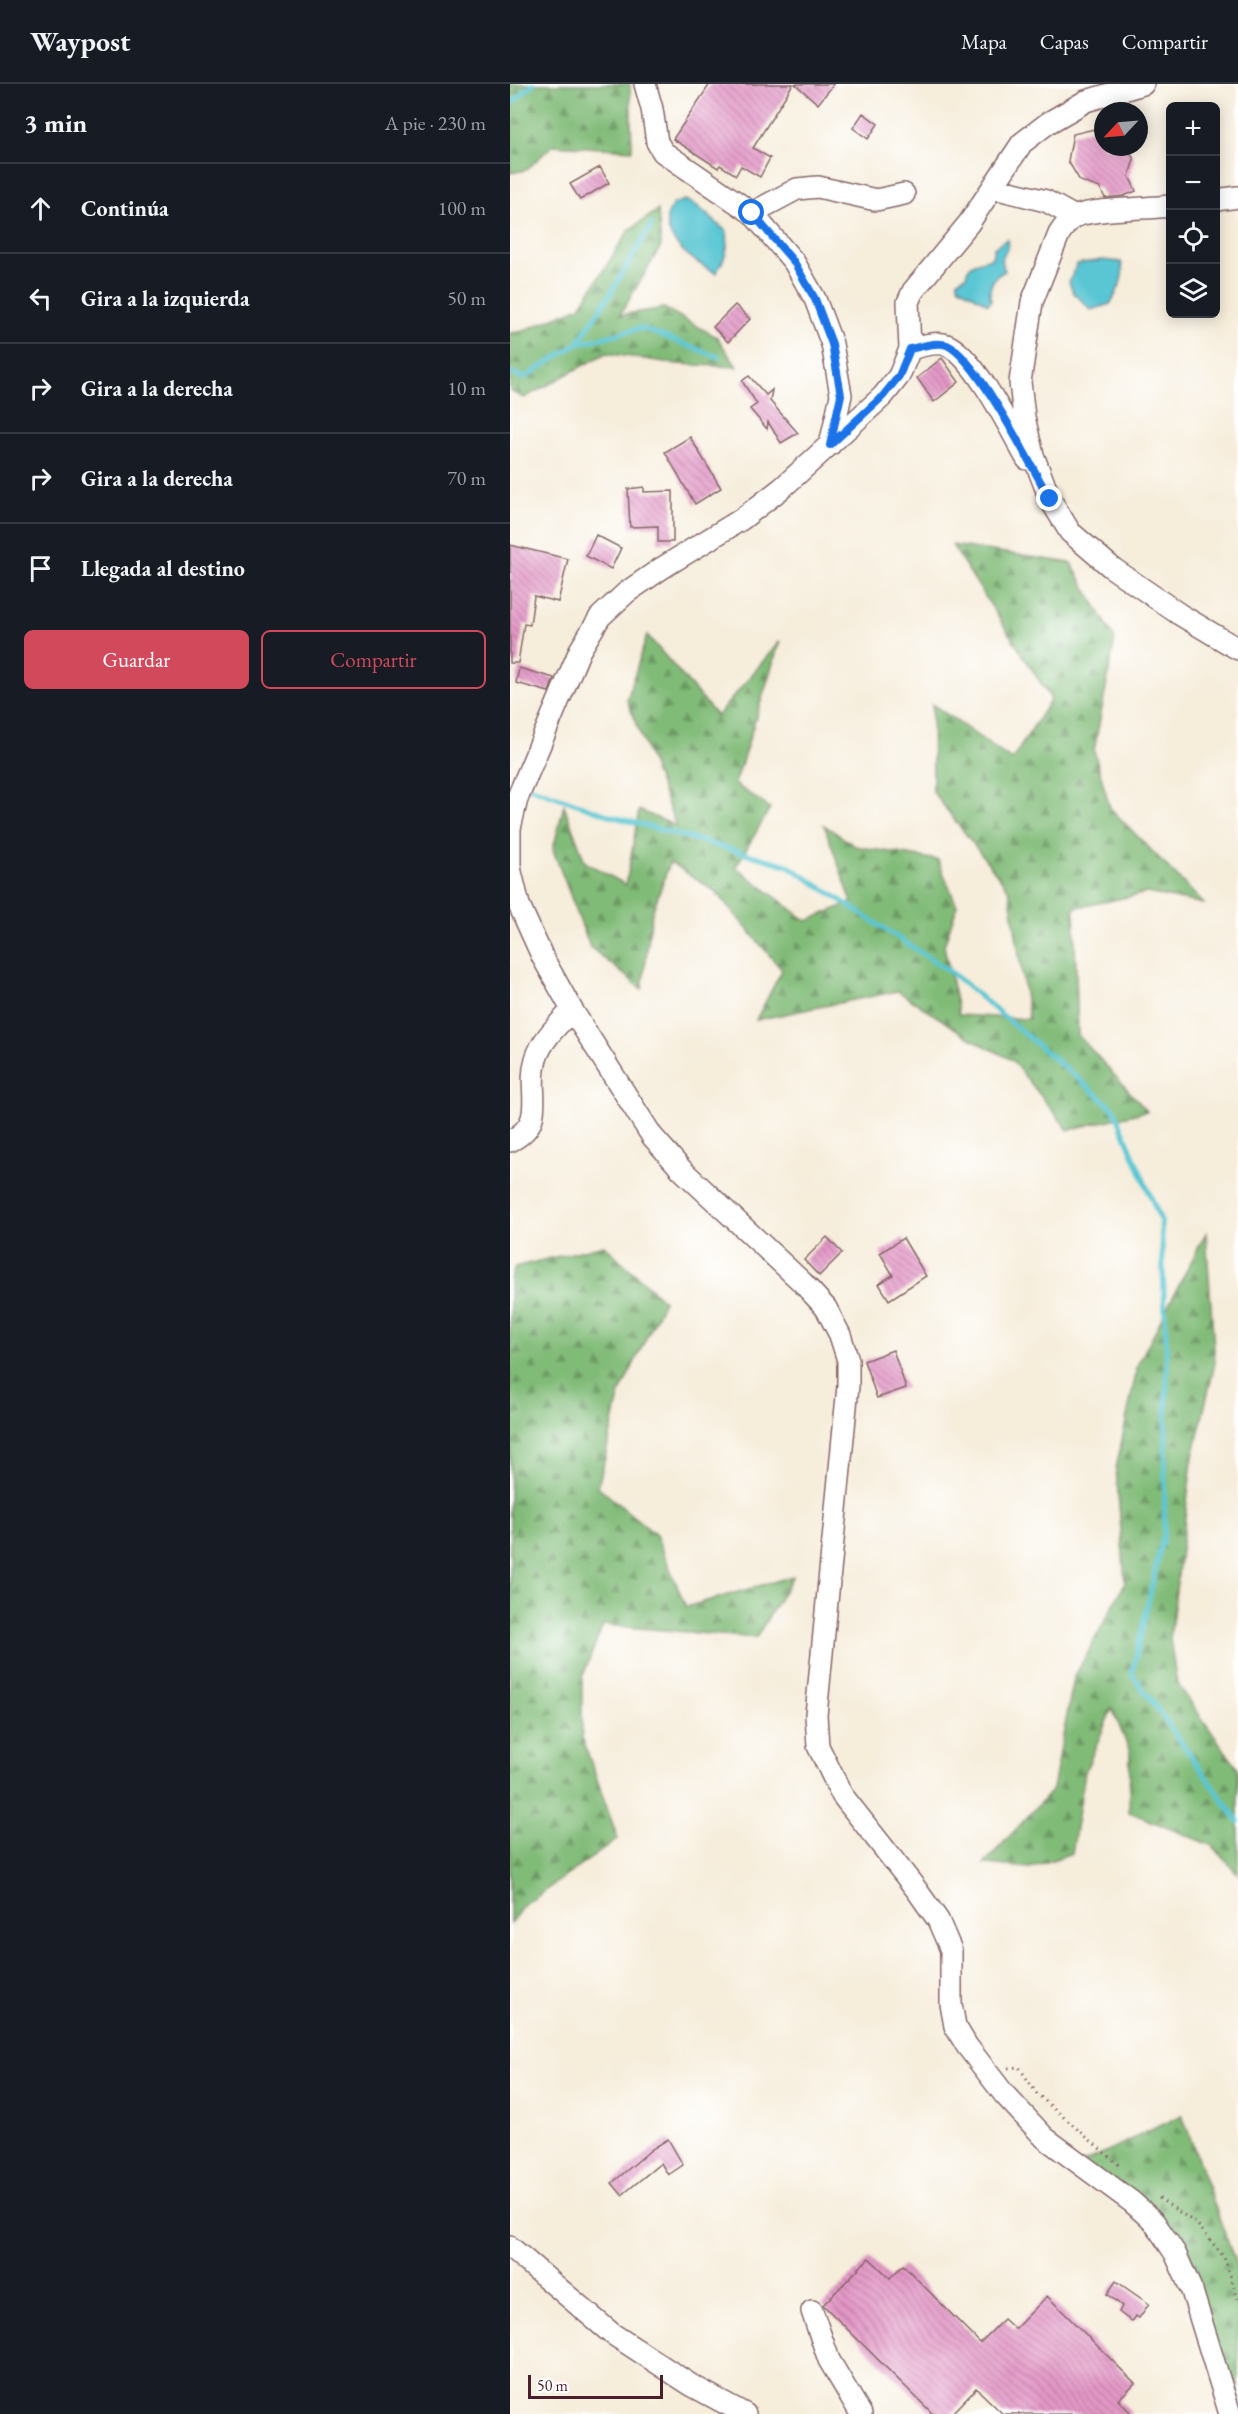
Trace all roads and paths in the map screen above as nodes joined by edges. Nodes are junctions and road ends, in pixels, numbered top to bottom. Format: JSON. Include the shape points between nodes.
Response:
{"nodes":[{"id":1,"x":645,"y":84,"type":"edge"},
{"id":2,"x":1143,"y":84,"type":"edge"},
{"id":3,"x":994,"y":188,"type":"junction"},
{"id":4,"x":904,"y":194,"type":"dead end"},
{"id":5,"x":1238,"y":197,"type":"edge"},
{"id":6,"x":1220,"y":199,"type":"edge"},
{"id":7,"x":1166,"y":206,"type":"edge"},
{"id":8,"x":752,"y":213,"type":"junction"},
{"id":9,"x":1075,"y":216,"type":"junction"},
{"id":10,"x":910,"y":349,"type":"junction"},
{"id":11,"x":830,"y":445,"type":"junction"},
{"id":12,"x":1050,"y":499,"type":"junction"},
{"id":13,"x":1238,"y":649,"type":"edge"},
{"id":14,"x":572,"y":1010,"type":"junction"},
{"id":15,"x":510,"y":1141,"type":"edge"},
{"id":16,"x":510,"y":2247,"type":"edge"},
{"id":17,"x":812,"y":2311,"type":"dead end"},
{"id":18,"x":719,"y":2409,"type":"edge"},
{"id":19,"x":745,"y":2414,"type":"edge"},
{"id":20,"x":861,"y":2414,"type":"edge"},
{"id":21,"x":1230,"y":2414,"type":"edge"}],
"edges":[{"from":1,"to":8,"type":"street","via":[[657,142],[663,152]]},
{"from":2,"to":3,"type":"street","via":[[1086,101],[1048,123],[1022,144]]},
{"from":3,"to":9,"type":"street","via":[[1046,201]]},
{"from":3,"to":10,"type":"street","via":[[913,291],[908,302]]},
{"from":4,"to":8,"type":"street","via":[[876,200],[818,187],[797,189]]},
{"from":5,"to":6,"type":"street"},
{"from":7,"to":9,"type":"street"},
{"from":8,"to":11,"type":"street","via":[[794,262],[815,299],[832,344],[841,395]]},
{"from":9,"to":12,"type":"street","via":[[1059,234],[1032,302],[1020,382],[1023,417]]},
{"from":10,"to":11,"type":"street","via":[[899,376],[883,396]]},
{"from":10,"to":12,"type":"street","via":[[948,345],[965,361],[981,379]]},
{"from":11,"to":14,"type":"street","via":[[742,519],[627,592],[600,618],[580,650],[517,799],[510,828],[510,868],[519,904]]},
{"from":12,"to":13,"type":"street","via":[[1070,532],[1111,567]]},
{"from":14,"to":15,"type":"street","via":[[549,1035],[536,1058],[531,1124],[521,1136]]},
{"from":14,"to":21,"type":"street","via":[[652,1136],[682,1170],[802,1282],[826,1308],[840,1335],[848,1360],[848,1386],[816,1715],[818,1746],[842,1795],[938,1920],[951,1950],[951,2004],[956,2026],[984,2070],[1045,2138],[1154,2222],[1175,2253],[1192,2291]]},
{"from":16,"to":18,"type":"street","via":[[611,2333]]},
{"from":17,"to":20,"type":"street","via":[[829,2360]]},
{"from":18,"to":19,"type":"street"}]}
